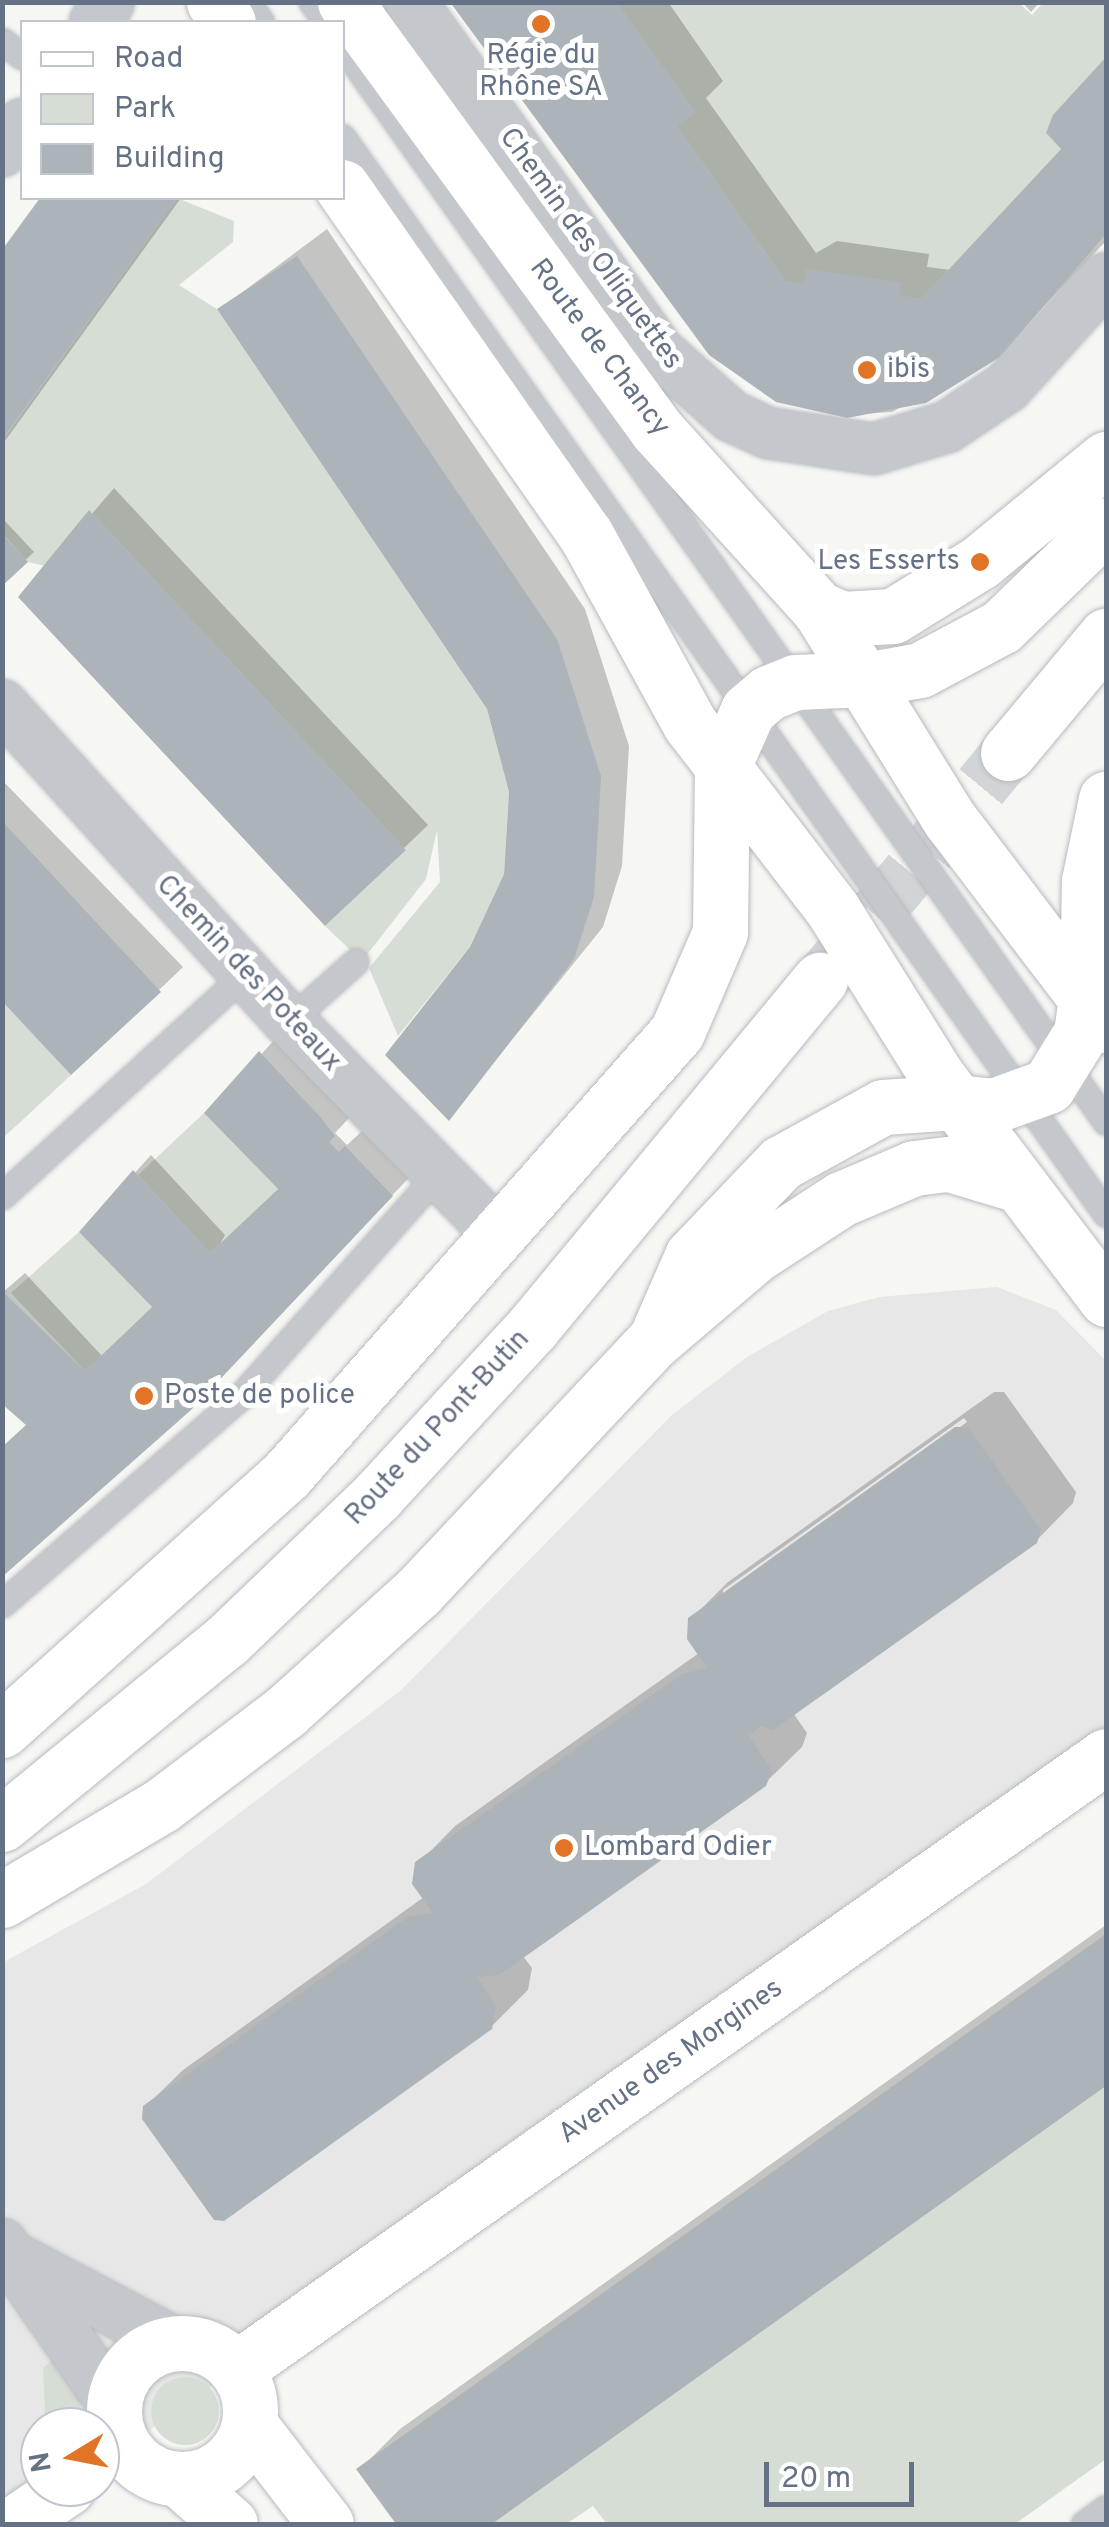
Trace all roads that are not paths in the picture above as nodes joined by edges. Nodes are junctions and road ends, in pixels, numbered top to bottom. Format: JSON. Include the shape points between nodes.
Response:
{"nodes":[{"id":1,"x":344,"y":2,"type":"edge"},
{"id":2,"x":411,"y":2,"type":"edge"},
{"id":3,"x":345,"y":49,"type":"edge"},
{"id":4,"x":20,"y":127,"type":"edge"},
{"id":5,"x":345,"y":141,"type":"edge"},
{"id":6,"x":2,"y":151,"type":"edge"},
{"id":7,"x":345,"y":191,"type":"edge"},
{"id":8,"x":1106,"y":278,"type":"edge"},
{"id":9,"x":1106,"y":459,"type":"edge"},
{"id":10,"x":1106,"y":525,"type":"edge"},
{"id":11,"x":1106,"y":636,"type":"edge"},
{"id":12,"x":845,"y":645,"type":"junction"},
{"id":13,"x":795,"y":682,"type":"junction"},
{"id":14,"x":2,"y":705,"type":"edge"},
{"id":15,"x":748,"y":710,"type":"junction"},
{"id":16,"x":1008,"y":753,"type":"tunnel mouth"},
{"id":17,"x":722,"y":768,"type":"junction"},
{"id":18,"x":1106,"y":799,"type":"edge"},
{"id":19,"x":355,"y":962,"type":"dead end"},
{"id":20,"x":246,"y":973,"type":"junction"},
{"id":21,"x":820,"y":980,"type":"tunnel mouth"},
{"id":22,"x":1097,"y":1008,"type":"edge"},
{"id":23,"x":289,"y":1021,"type":"junction"},
{"id":24,"x":1068,"y":1066,"type":"junction"},
{"id":25,"x":1024,"y":1099,"type":"junction"},
{"id":26,"x":966,"y":1114,"type":"junction"},
{"id":27,"x":1106,"y":1122,"type":"edge"},
{"id":28,"x":436,"y":1176,"type":"junction"},
{"id":29,"x":882,"y":1178,"type":"junction"},
{"id":30,"x":1019,"y":1185,"type":"junction"},
{"id":31,"x":2,"y":1196,"type":"edge"},
{"id":32,"x":1106,"y":1214,"type":"edge"},
{"id":33,"x":500,"y":1236,"type":"junction"},
{"id":34,"x":1106,"y":1299,"type":"edge"},
{"id":35,"x":654,"y":1340,"type":"junction"},
{"id":36,"x":2,"y":1604,"type":"edge"},
{"id":37,"x":8,"y":1714,"type":"edge"},
{"id":38,"x":1106,"y":1756,"type":"edge"},
{"id":39,"x":2,"y":1824,"type":"edge"},
{"id":40,"x":2,"y":1900,"type":"edge"},
{"id":41,"x":11,"y":2252,"type":"edge"},
{"id":42,"x":174,"y":2343,"type":"junction"},
{"id":43,"x":236,"y":2369,"type":"junction"},
{"id":44,"x":95,"y":2407,"type":"edge"},
{"id":45,"x":120,"y":2409,"type":"edge"},
{"id":46,"x":249,"y":2424,"type":"junction"},
{"id":47,"x":120,"y":2445,"type":"edge"},
{"id":48,"x":179,"y":2480,"type":"junction"},
{"id":49,"x":39,"y":2507,"type":"edge"},
{"id":50,"x":1106,"y":2508,"type":"edge"},
{"id":51,"x":14,"y":2524,"type":"edge"},
{"id":52,"x":230,"y":2524,"type":"edge"},
{"id":53,"x":326,"y":2524,"type":"edge"},
{"id":54,"x":1084,"y":2524,"type":"edge"}],
"edges":[{"from":1,"to":12,"type":"main road","name":"Route de Chancy","via":[[657,430]]},
{"from":2,"to":8,"type":"street","name":"Chemin des Olliquettes","via":[[658,352],[731,416],[768,433],[874,449],[948,427],[1007,387]]},
{"from":3,"to":13,"type":"lane"},
{"from":4,"to":6,"type":"street"},
{"from":5,"to":15,"type":"lane"},
{"from":7,"to":17,"type":"main road","via":[[586,535]]},
{"from":9,"to":12,"type":"main road","via":[[980,562],[894,616],[867,621]]},
{"from":10,"to":12,"type":"main road","via":[[1000,627],[920,670]]},
{"from":11,"to":16,"type":"main road"},
{"from":12,"to":13,"type":"main road"},
{"from":12,"to":22,"type":"main road","name":"Route de Chancy","via":[[950,820]]},
{"from":13,"to":15,"type":"main road"},
{"from":13,"to":24,"type":"lane"},
{"from":14,"to":20,"type":"street","name":"Chemin des Poteaux"},
{"from":15,"to":17,"type":"main road"},
{"from":15,"to":25,"type":"lane"},
{"from":17,"to":26,"type":"main road","via":[[833,910]]},
{"from":17,"to":33,"type":"main road","via":[[726,898],[695,1004]]},
{"from":18,"to":22,"type":"main road","via":[[1089,881]]},
{"from":19,"to":23,"type":"lane"},
{"from":20,"to":23,"type":"street","name":"Chemin des Poteaux"},
{"from":20,"to":31,"type":"lane"},
{"from":21,"to":39,"type":"main road","name":"Route du Pont-Butin","via":[[532,1328],[378,1495],[227,1640]]},
{"from":22,"to":24,"type":"main road"},
{"from":23,"to":28,"type":"street","name":"Chemin des Poteaux"},
{"from":24,"to":25,"type":"main road"},
{"from":24,"to":27,"type":"lane"},
{"from":25,"to":26,"type":"main road"},
{"from":25,"to":32,"type":"lane"},
{"from":26,"to":29,"type":"lane"},
{"from":26,"to":30,"type":"main road"},
{"from":26,"to":35,"type":"main road","via":[[883,1107],[781,1163],[692,1256]]},
{"from":28,"to":33,"type":"street","name":"Chemin des Poteaux"},
{"from":28,"to":36,"type":"lane","via":[[240,1397]]},
{"from":29,"to":30,"type":"main road","via":[[950,1164]]},
{"from":29,"to":35,"type":"main road","via":[[754,1255]]},
{"from":30,"to":34,"type":"main road"},
{"from":33,"to":37,"type":"main road","via":[[286,1474]]},
{"from":35,"to":40,"type":"main road","via":[[418,1592],[285,1712],[162,1805]]},
{"from":38,"to":43,"type":"main road","name":"Avenue des Morgines"},
{"from":41,"to":42,"type":"street"},
{"from":41,"to":44,"type":"street"},
{"from":42,"to":43,"type":"main road","via":[[198,2344]]},
{"from":42,"to":45,"type":"main road","via":[[133,2363]]},
{"from":43,"to":46,"type":"main road"},
{"from":46,"to":48,"type":"main road","via":[[224,2464]]},
{"from":46,"to":53,"type":"main road"},
{"from":47,"to":48,"type":"main road","via":[[157,2475]]},
{"from":48,"to":52,"type":"main road"},
{"from":49,"to":51,"type":"main road"},
{"from":50,"to":54,"type":"lane"}]}
